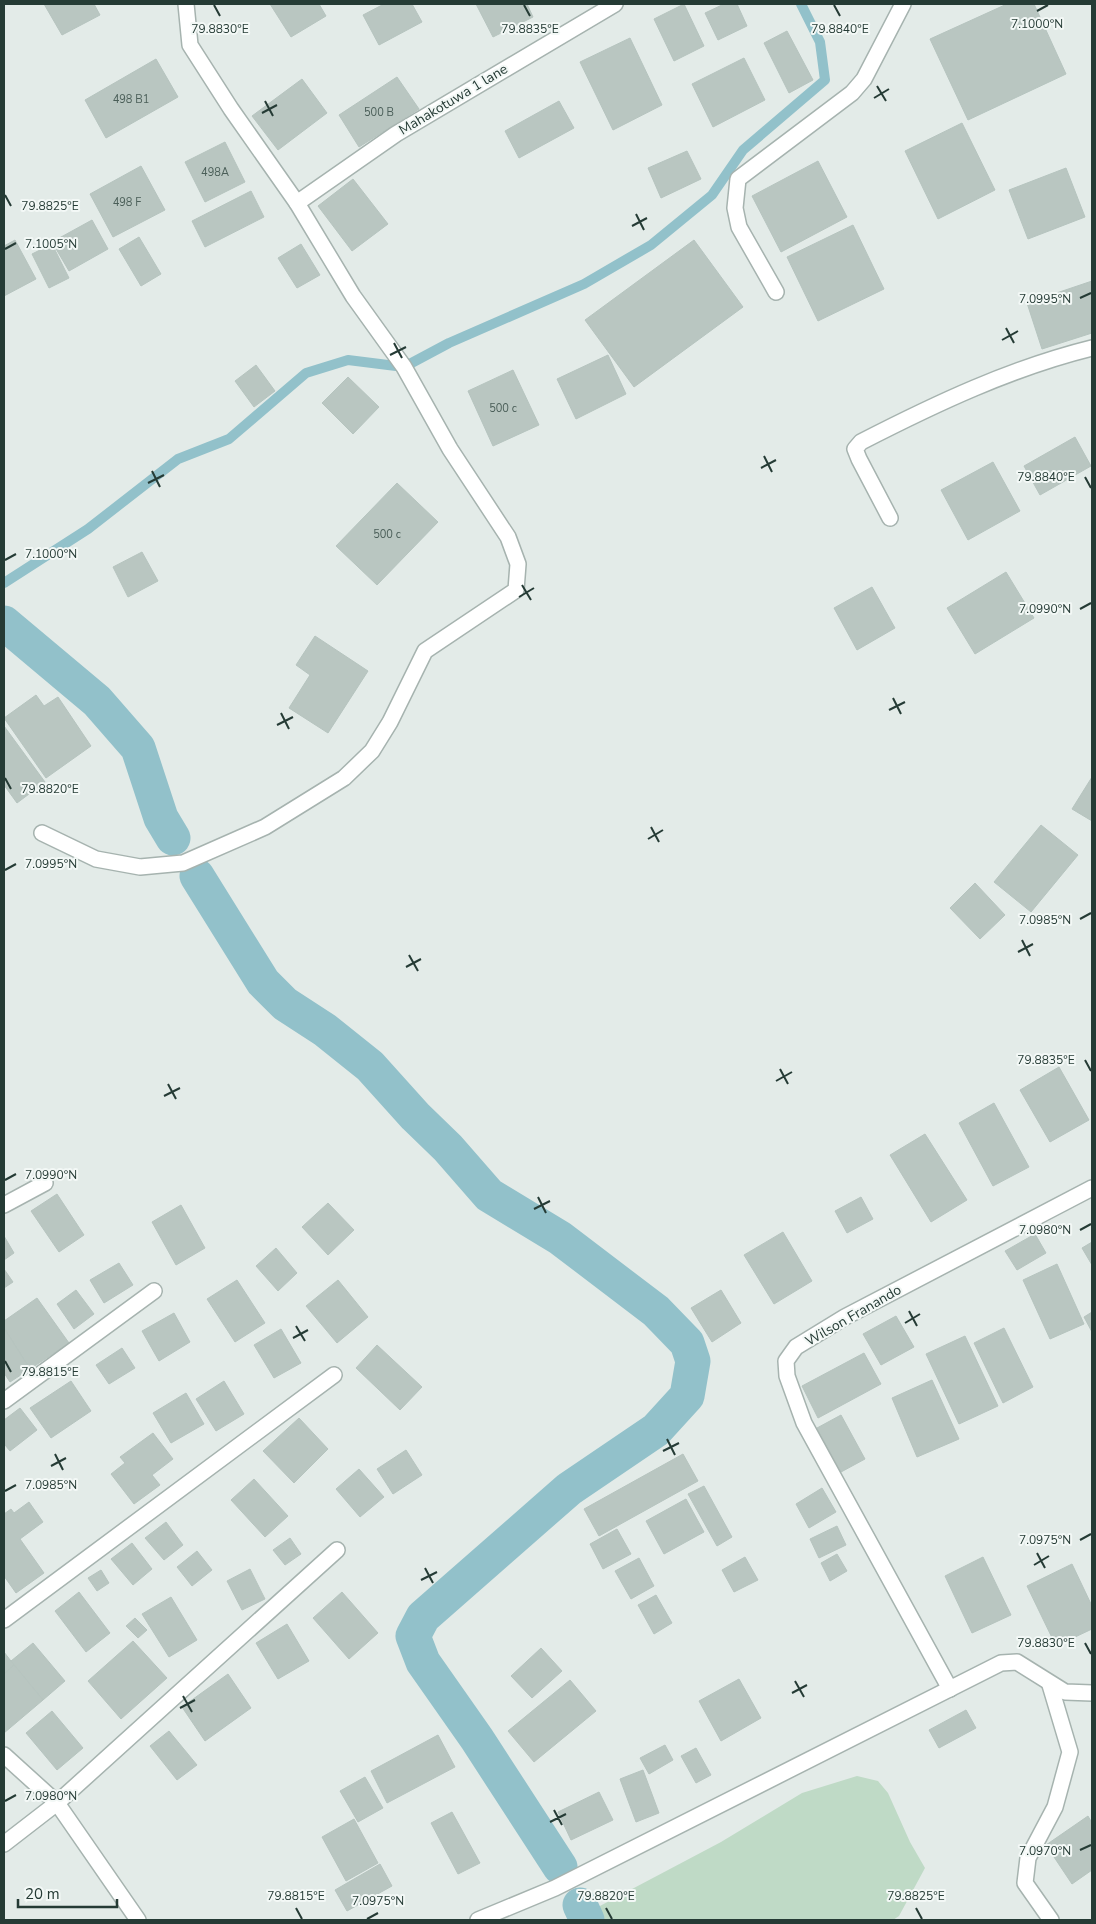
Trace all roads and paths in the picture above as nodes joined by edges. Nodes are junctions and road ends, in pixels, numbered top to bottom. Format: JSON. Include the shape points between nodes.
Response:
{"nodes":[{"id":1,"x":186,"y":4,"type":"edge"},
{"id":2,"x":615,"y":4,"type":"edge"},
{"id":3,"x":903,"y":4,"type":"edge"},
{"id":4,"x":297,"y":203,"type":"junction"},
{"id":5,"x":776,"y":292,"type":"dead end"},
{"id":6,"x":1092,"y":348,"type":"edge"},
{"id":7,"x":890,"y":518,"type":"dead end"},
{"id":8,"x":42,"y":833,"type":"dead end"},
{"id":9,"x":45,"y":1183,"type":"dead end"},
{"id":10,"x":1092,"y":1188,"type":"edge"},
{"id":11,"x":4,"y":1205,"type":"edge"},
{"id":12,"x":154,"y":1291,"type":"dead end"},
{"id":13,"x":334,"y":1375,"type":"dead end"},
{"id":14,"x":4,"y":1401,"type":"edge"},
{"id":15,"x":337,"y":1550,"type":"dead end"},
{"id":16,"x":4,"y":1620,"type":"edge"},
{"id":17,"x":1050,"y":1685,"type":"junction"},
{"id":18,"x":950,"y":1689,"type":"junction"},
{"id":19,"x":1092,"y":1693,"type":"edge"},
{"id":20,"x":4,"y":1756,"type":"edge"},
{"id":21,"x":57,"y":1803,"type":"junction"},
{"id":22,"x":4,"y":1844,"type":"edge"},
{"id":23,"x":138,"y":1920,"type":"edge"},
{"id":24,"x":478,"y":1920,"type":"edge"},
{"id":25,"x":1051,"y":1920,"type":"edge"}],
"edges":[{"from":1,"to":4,"type":"street","via":[[190,45]]},
{"from":2,"to":4,"type":"street","name":"Mahakotuwa 1 lane","via":[[396,134]]},
{"from":3,"to":5,"type":"street","via":[[864,79],[852,93],[738,179],[735,208],[739,227]]},
{"from":4,"to":8,"type":"street","via":[[353,296],[404,367],[450,449],[508,537],[518,564],[516,590],[425,652],[372,751],[344,778],[265,826],[183,863],[140,867],[96,859]]},
{"from":6,"to":7,"type":"street","via":[[998,378],[861,442],[855,449]]},
{"from":9,"to":11,"type":"street"},
{"from":10,"to":18,"type":"street","name":"Wilson Franando","via":[[846,1317],[796,1347],[786,1361],[787,1376],[804,1423]]},
{"from":12,"to":14,"type":"street"},
{"from":13,"to":16,"type":"street"},
{"from":15,"to":21,"type":"street"},
{"from":17,"to":18,"type":"street","via":[[1017,1662],[1001,1663]]},
{"from":17,"to":19,"type":"street","via":[[1065,1692]]},
{"from":17,"to":25,"type":"street","via":[[1070,1752],[1055,1807],[1028,1858],[1025,1883]]},
{"from":18,"to":24,"type":"street","via":[[555,1888]]},
{"from":20,"to":21,"type":"street"},
{"from":21,"to":22,"type":"street"},
{"from":21,"to":23,"type":"street"}]}
